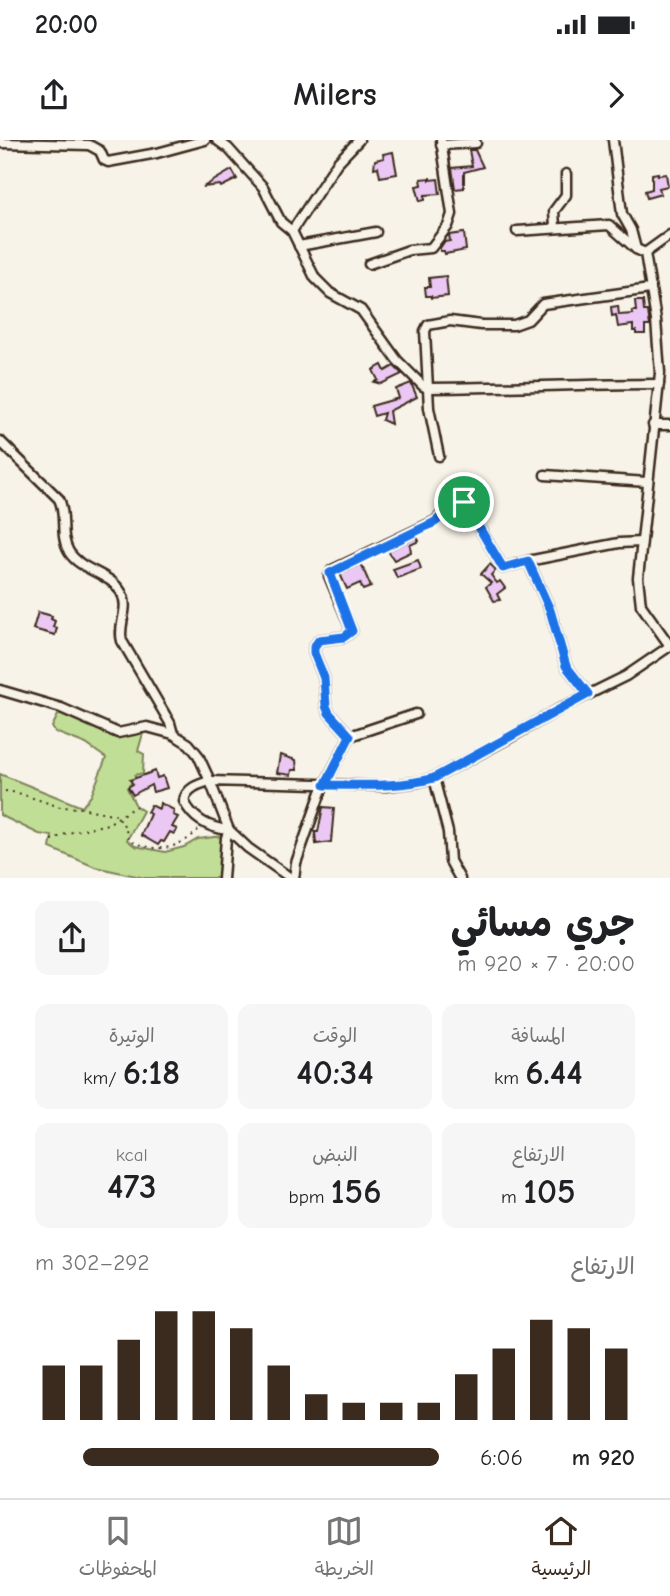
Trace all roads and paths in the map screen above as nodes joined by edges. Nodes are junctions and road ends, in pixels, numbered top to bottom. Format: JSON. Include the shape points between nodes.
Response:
{"nodes":[{"id":1,"x":205,"y":140,"type":"edge"},
{"id":2,"x":217,"y":140,"type":"edge"},
{"id":3,"x":359,"y":140,"type":"edge"},
{"id":4,"x":613,"y":140,"type":"edge"},
{"id":5,"x":0,"y":143,"type":"edge"},
{"id":6,"x":441,"y":143,"type":"edge"},
{"id":7,"x":476,"y":143,"type":"dead end"},
{"id":8,"x":566,"y":174,"type":"dead end"},
{"id":9,"x":555,"y":227,"type":"junction"},
{"id":10,"x":292,"y":231,"type":"junction"},
{"id":11,"x":517,"y":231,"type":"dead end"},
{"id":12,"x":376,"y":232,"type":"dead end"},
{"id":13,"x":670,"y":235,"type":"edge"},
{"id":14,"x":299,"y":246,"type":"junction"},
{"id":15,"x":641,"y":251,"type":"junction"},
{"id":16,"x":369,"y":264,"type":"dead end"},
{"id":17,"x":650,"y":289,"type":"junction"},
{"id":18,"x":659,"y":384,"type":"junction"},
{"id":19,"x":427,"y":388,"type":"junction"},
{"id":20,"x":653,"y":425,"type":"junction"},
{"id":21,"x":670,"y":425,"type":"edge"},
{"id":22,"x":0,"y":441,"type":"edge"},
{"id":23,"x":439,"y":456,"type":"dead end"},
{"id":24,"x":545,"y":475,"type":"dead end"},
{"id":25,"x":647,"y":482,"type":"junction"},
{"id":26,"x":641,"y":542,"type":"junction"},
{"id":27,"x":528,"y":561,"type":"junction"},
{"id":28,"x":670,"y":646,"type":"edge"},
{"id":29,"x":0,"y":690,"type":"edge"},
{"id":30,"x":588,"y":694,"type":"junction"},
{"id":31,"x":416,"y":714,"type":"dead end"},
{"id":32,"x":173,"y":734,"type":"junction"},
{"id":33,"x":350,"y":736,"type":"junction"},
{"id":34,"x":434,"y":778,"type":"junction"},
{"id":35,"x":210,"y":781,"type":"junction"},
{"id":36,"x":325,"y":785,"type":"junction"},
{"id":37,"x":5,"y":791,"type":"dead end"},
{"id":38,"x":136,"y":806,"type":"dead end"},
{"id":39,"x":120,"y":818,"type":"junction"},
{"id":40,"x":204,"y":822,"type":"junction"},
{"id":41,"x":229,"y":830,"type":"junction"},
{"id":42,"x":51,"y":840,"type":"dead end"},
{"id":43,"x":223,"y":878,"type":"edge"},
{"id":44,"x":293,"y":878,"type":"edge"},
{"id":45,"x":460,"y":878,"type":"edge"}],
"edges":[{"from":1,"to":5,"type":"street","via":[[108,162],[89,145]]},
{"from":2,"to":10,"type":"street","via":[[263,187],[281,222]]},
{"from":3,"to":10,"type":"street","via":[[337,163]]},
{"from":4,"to":15,"type":"street","via":[[622,214]]},
{"from":6,"to":7,"type":"street"},
{"from":6,"to":16,"type":"street","via":[[452,214],[448,226],[431,248],[409,250]]},
{"from":8,"to":9,"type":"street","via":[[566,195],[554,211]]},
{"from":9,"to":11,"type":"street"},
{"from":9,"to":15,"type":"street","via":[[608,225]]},
{"from":10,"to":14,"type":"street"},
{"from":12,"to":14,"type":"street"},
{"from":13,"to":15,"type":"street"},
{"from":14,"to":19,"type":"street","via":[[315,278],[339,299],[361,310],[397,360]]},
{"from":15,"to":17,"type":"street"},
{"from":17,"to":18,"type":"street"},
{"from":17,"to":19,"type":"street","via":[[543,304],[519,324],[450,321],[428,325]]},
{"from":18,"to":19,"type":"street"},
{"from":18,"to":20,"type":"street"},
{"from":19,"to":23,"type":"street"},
{"from":20,"to":21,"type":"street"},
{"from":20,"to":25,"type":"street"},
{"from":22,"to":32,"type":"street","via":[[59,499],[65,541],[75,559],[121,592],[125,603],[122,641]]},
{"from":24,"to":25,"type":"street"},
{"from":25,"to":26,"type":"street"},
{"from":26,"to":27,"type":"street"},
{"from":26,"to":28,"type":"street","via":[[641,605]]},
{"from":27,"to":30,"type":"street","via":[[550,610],[566,666]]},
{"from":27,"to":33,"type":"street","via":[[503,568],[460,501],[435,522],[330,573],[352,631],[344,637],[319,640],[314,653],[324,678],[329,713]]},
{"from":28,"to":30,"type":"street","via":[[636,670]]},
{"from":29,"to":32,"type":"street","via":[[61,708],[118,733],[147,727]]},
{"from":30,"to":34,"type":"street"},
{"from":31,"to":33,"type":"street"},
{"from":32,"to":35,"type":"street","via":[[198,755]]},
{"from":33,"to":36,"type":"street"},
{"from":34,"to":36,"type":"street","via":[[386,786]]},
{"from":34,"to":45,"type":"street","via":[[450,861]]},
{"from":35,"to":36,"type":"street"},
{"from":35,"to":40,"type":"street","via":[[192,788],[184,801]]},
{"from":35,"to":41,"type":"street"},
{"from":36,"to":44,"type":"street"},
{"from":37,"to":39,"type":"path"},
{"from":38,"to":39,"type":"path"},
{"from":39,"to":40,"type":"path","via":[[130,840],[158,849],[192,837]]},
{"from":39,"to":42,"type":"path"},
{"from":40,"to":41,"type":"street"},
{"from":41,"to":43,"type":"street"},
{"from":41,"to":44,"type":"street"}]}
